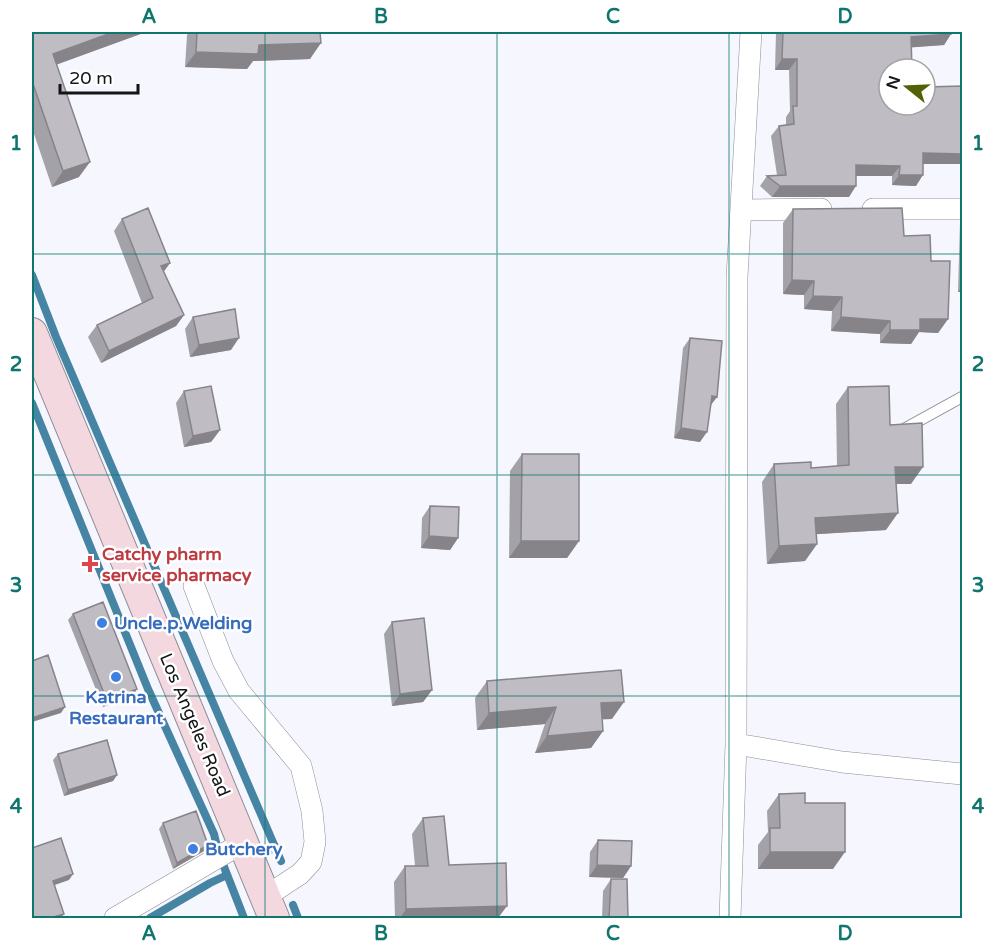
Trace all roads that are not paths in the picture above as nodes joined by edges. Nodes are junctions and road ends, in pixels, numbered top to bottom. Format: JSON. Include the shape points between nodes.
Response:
{"nodes":[{"id":1,"x":751,"y":32,"type":"edge"},
{"id":2,"x":835,"y":209,"type":"edge"},
{"id":3,"x":859,"y":209,"type":"edge"},
{"id":4,"x":963,"y":209,"type":"edge"},
{"id":5,"x":741,"y":210,"type":"junction"},
{"id":6,"x":32,"y":333,"type":"edge"},
{"id":7,"x":963,"y":397,"type":"edge"},
{"id":8,"x":904,"y":429,"type":"edge"},
{"id":9,"x":194,"y":586,"type":"dead end"},
{"id":10,"x":736,"y":744,"type":"junction"},
{"id":11,"x":963,"y":774,"type":"edge"},
{"id":12,"x":244,"y":842,"type":"junction"},
{"id":13,"x":270,"y":908,"type":"edge"},
{"id":14,"x":116,"y":918,"type":"edge"},
{"id":15,"x":730,"y":918,"type":"edge"}],
"edges":[{"from":1,"to":5,"type":"street"},
{"from":2,"to":5,"type":"street"},
{"from":3,"to":4,"type":"street"},
{"from":5,"to":10,"type":"street","via":[[737,277]]},
{"from":6,"to":12,"type":"main road","name":"Los Angeles Road"},
{"from":7,"to":8,"type":"lane"},
{"from":9,"to":13,"type":"street","via":[[239,691],[301,766],[312,811],[315,842],[311,862]]},
{"from":10,"to":11,"type":"street","via":[[842,762]]},
{"from":10,"to":15,"type":"street"},
{"from":12,"to":13,"type":"main road","name":"Los Angeles Road"},
{"from":12,"to":14,"type":"street"}]}
